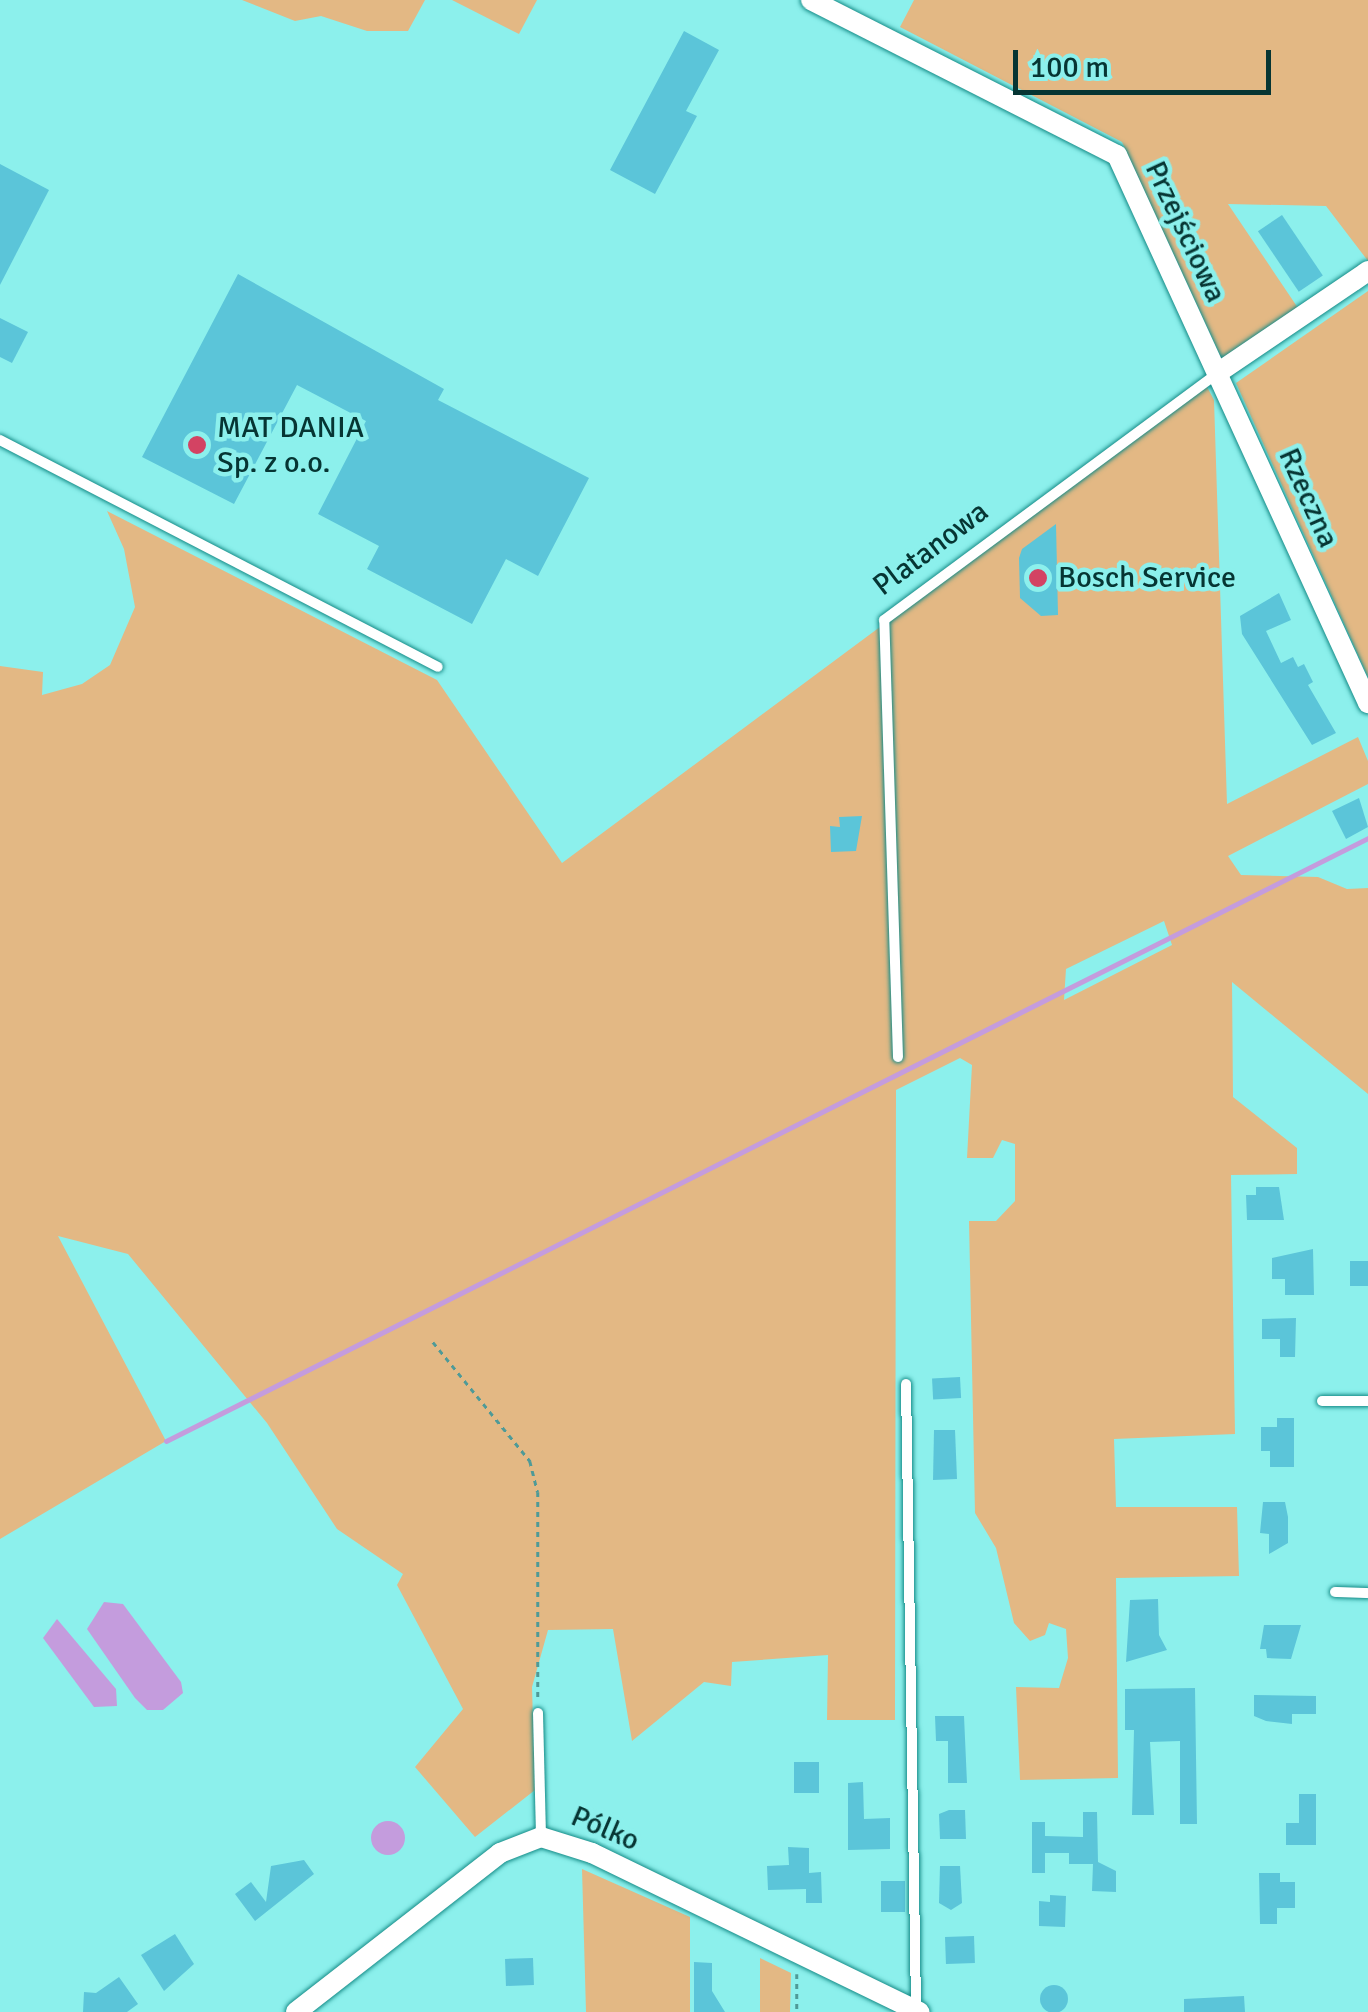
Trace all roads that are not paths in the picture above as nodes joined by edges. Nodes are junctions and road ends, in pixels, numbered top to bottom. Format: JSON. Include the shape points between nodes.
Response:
{"nodes":[{"id":1,"x":818,"y":2,"type":"edge"},
{"id":2,"x":1368,"y":271,"type":"edge"},
{"id":3,"x":1218,"y":372,"type":"junction"},
{"id":4,"x":0,"y":440,"type":"edge"},
{"id":5,"x":438,"y":667,"type":"dead end"},
{"id":6,"x":1368,"y":703,"type":"edge"},
{"id":7,"x":898,"y":1057,"type":"dead end"},
{"id":8,"x":906,"y":1384,"type":"dead end"},
{"id":9,"x":1322,"y":1400,"type":"dead end"},
{"id":10,"x":1368,"y":1401,"type":"edge"},
{"id":11,"x":1335,"y":1592,"type":"dead end"},
{"id":12,"x":1368,"y":1592,"type":"edge"},
{"id":13,"x":538,"y":1713,"type":"road end"},
{"id":14,"x":541,"y":1836,"type":"junction"},
{"id":15,"x":917,"y":2011,"type":"edge"},
{"id":16,"x":296,"y":2012,"type":"edge"}],
"edges":[{"from":1,"to":3,"type":"street","name":"Przejściowa","via":[[1117,155]]},
{"from":2,"to":3,"type":"street","name":"Platanowa"},
{"from":3,"to":6,"type":"street","name":"Rzeczna"},
{"from":3,"to":7,"type":"lane","name":"Platanowa","via":[[884,620]]},
{"from":4,"to":5,"type":"lane"},
{"from":8,"to":15,"type":"lane"},
{"from":9,"to":10,"type":"lane"},
{"from":11,"to":12,"type":"lane"},
{"from":13,"to":14,"type":"lane"},
{"from":14,"to":15,"type":"street","name":"Pólko","via":[[592,1853]]},
{"from":14,"to":16,"type":"street","name":"Pólko","via":[[500,1853]]}]}
